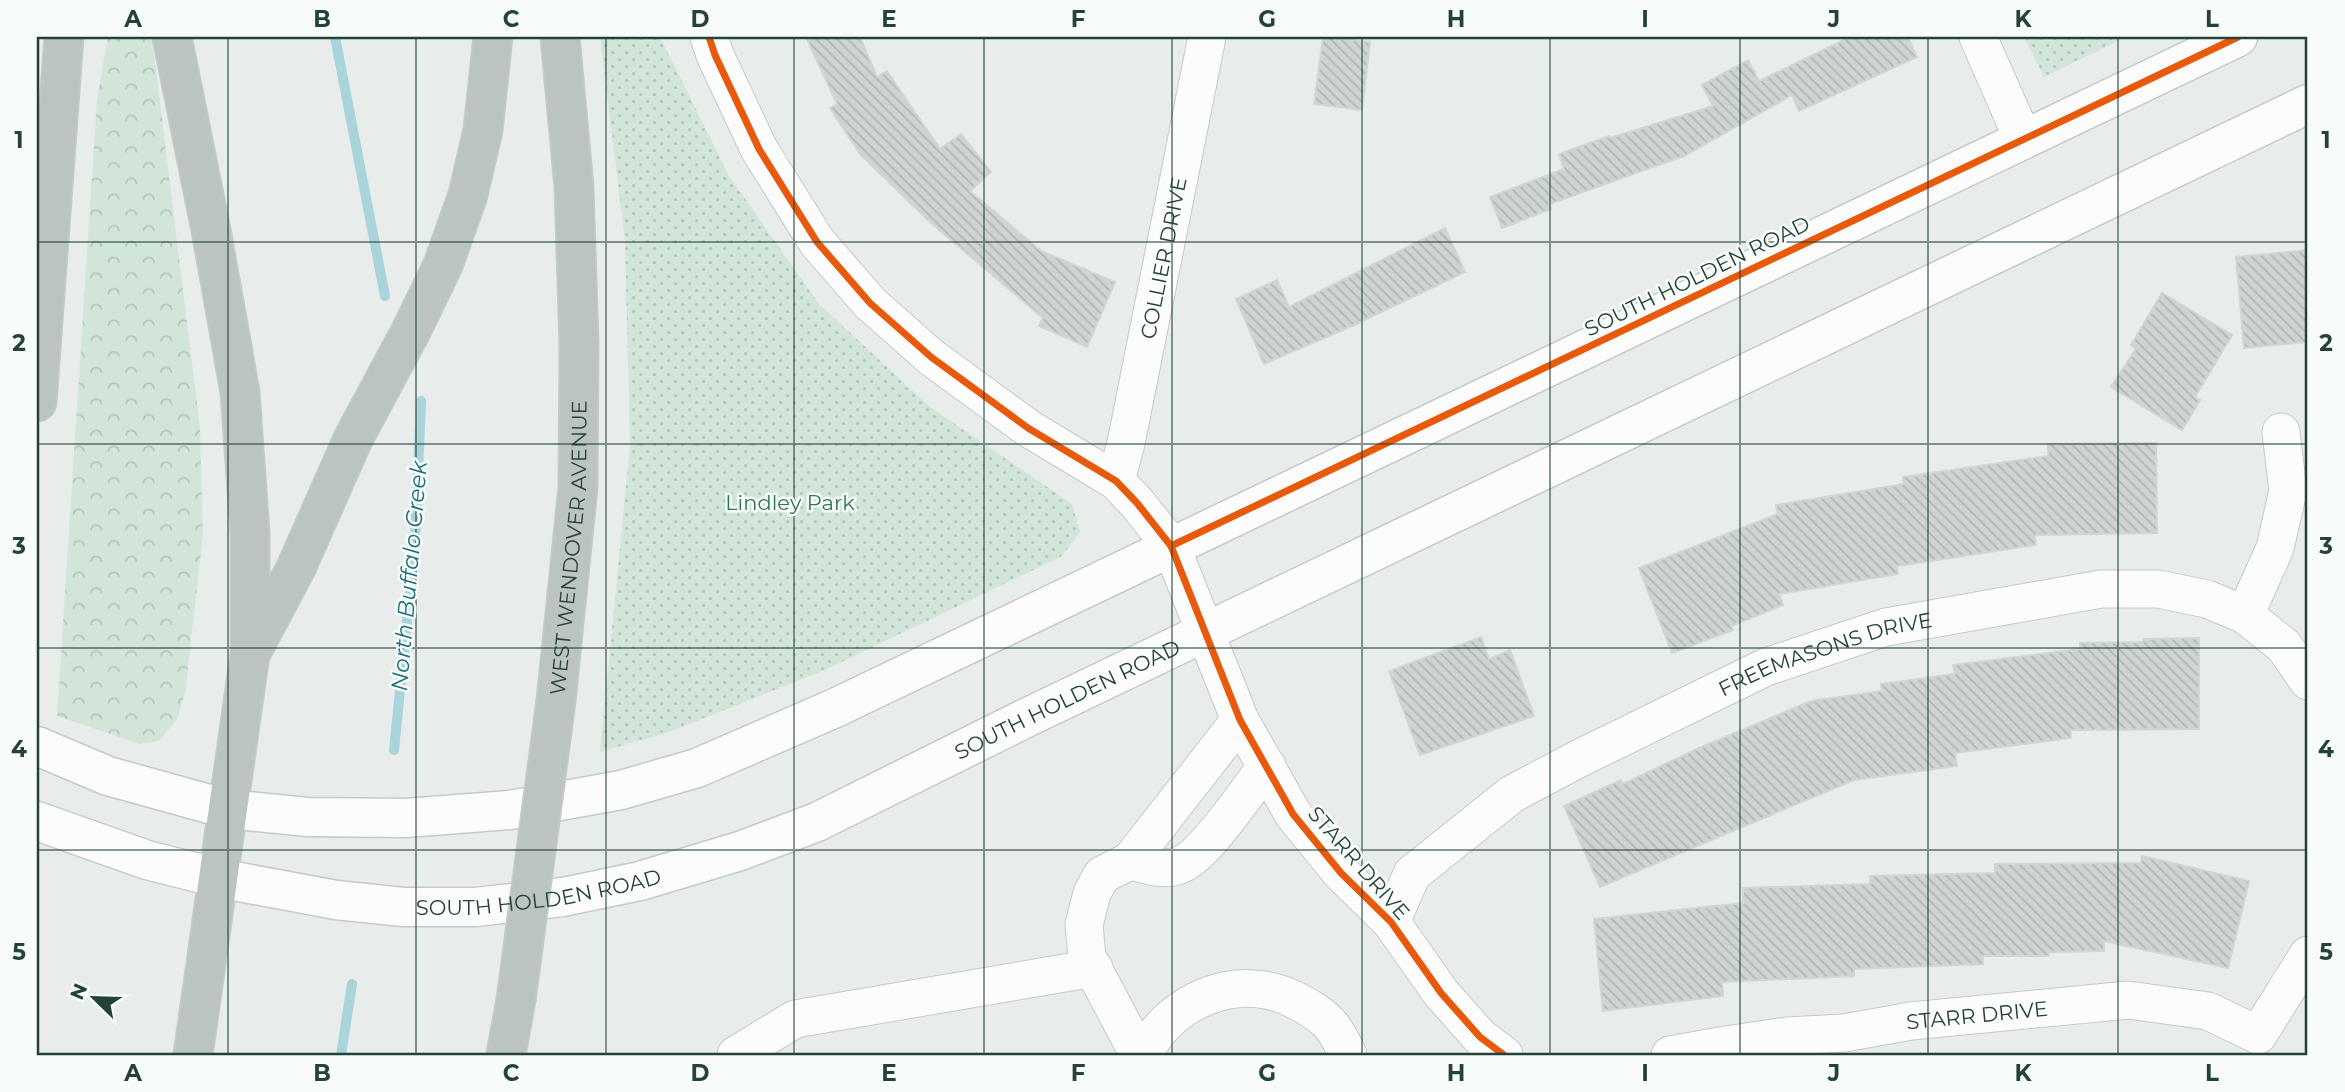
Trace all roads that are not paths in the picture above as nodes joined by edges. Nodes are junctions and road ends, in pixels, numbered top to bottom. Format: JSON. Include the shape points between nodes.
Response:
{"nodes":[{"id":1,"x":64,"y":37,"type":"edge"},
{"id":2,"x":172,"y":37,"type":"edge"},
{"id":3,"x":494,"y":37,"type":"edge"},
{"id":4,"x":560,"y":37,"type":"edge"},
{"id":5,"x":709,"y":37,"type":"edge"},
{"id":6,"x":1207,"y":37,"type":"edge"},
{"id":7,"x":1978,"y":37,"type":"edge"},
{"id":8,"x":2238,"y":37,"type":"edge"},
{"id":9,"x":2308,"y":104,"type":"edge"},
{"id":10,"x":2024,"y":139,"type":"junction"},
{"id":11,"x":37,"y":402,"type":"edge"},
{"id":12,"x":2281,"y":432,"type":"dead end"},
{"id":13,"x":1116,"y":481,"type":"junction"},
{"id":14,"x":1171,"y":546,"type":"junction"},
{"id":15,"x":2245,"y":615,"type":"junction"},
{"id":16,"x":1206,"y":632,"type":"junction"},
{"id":17,"x":250,"y":654,"type":"junction"},
{"id":18,"x":2308,"y":681,"type":"edge"},
{"id":19,"x":1240,"y":719,"type":"junction"},
{"id":20,"x":37,"y":746,"type":"edge"},
{"id":21,"x":1267,"y":766,"type":"junction"},
{"id":22,"x":227,"y":809,"type":"junction"},
{"id":23,"x":37,"y":821,"type":"edge"},
{"id":24,"x":1160,"y":824,"type":"junction"},
{"id":25,"x":1193,"y":857,"type":"junction"},
{"id":26,"x":1129,"y":861,"type":"junction"},
{"id":27,"x":218,"y":878,"type":"junction"},
{"id":28,"x":1391,"y":922,"type":"junction"},
{"id":29,"x":2308,"y":955,"type":"edge"},
{"id":30,"x":1094,"y":968,"type":"junction"},
{"id":31,"x":2259,"y":1045,"type":"edge"},
{"id":32,"x":193,"y":1055,"type":"edge"},
{"id":33,"x":506,"y":1055,"type":"edge"},
{"id":34,"x":736,"y":1055,"type":"edge"},
{"id":35,"x":1141,"y":1055,"type":"edge"},
{"id":36,"x":1348,"y":1055,"type":"edge"},
{"id":37,"x":1504,"y":1055,"type":"edge"},
{"id":38,"x":1670,"y":1055,"type":"edge"}],
"edges":[{"from":1,"to":11,"type":"highway"},
{"from":2,"to":17,"type":"highway","via":[[240,392],[250,533]]},
{"from":3,"to":17,"type":"highway","via":[[468,195],[443,265]]},
{"from":4,"to":33,"type":"highway","name":"WEST WENDOVER AVENUE","bridge":true,"via":[[574,187],[578,487],[556,701]]},
{"from":5,"to":13,"type":"street","name":"STARR DRIVE","via":[[759,149],[817,242],[870,303],[931,357],[1017,420]]},
{"from":6,"to":13,"type":"street","name":"COLLIER DRIVE"},
{"from":7,"to":10,"type":"street"},
{"from":8,"to":10,"type":"main road","name":"SOUTH HOLDEN ROAD"},
{"from":9,"to":16,"type":"main road","name":"SOUTH HOLDEN ROAD"},
{"from":10,"to":14,"type":"main road","name":"SOUTH HOLDEN ROAD"},
{"from":12,"to":15,"type":"street","via":[[2288,491],[2275,548]]},
{"from":13,"to":14,"type":"street","name":"STARR DRIVE"},
{"from":14,"to":16,"type":"street","name":"STARR DRIVE"},
{"from":14,"to":22,"type":"main road","name":"SOUTH HOLDEN ROAD","via":[[835,708],[697,768],[634,786],[469,815],[308,817]]},
{"from":15,"to":18,"type":"street","name":"FREEMASONS DRIVE","via":[[2284,646]]},
{"from":15,"to":28,"type":"street","name":"FREEMASONS DRIVE","via":[[2207,599],[2158,589],[2101,589],[1886,627],[1766,667],[1512,794],[1412,874]]},
{"from":16,"to":19,"type":"street","name":"STARR DRIVE"},
{"from":16,"to":27,"type":"main road","name":"SOUTH HOLDEN ROAD","via":[[817,822],[640,881],[563,897],[476,907],[403,907]]},
{"from":17,"to":22,"type":"highway"},
{"from":19,"to":21,"type":"street","name":"STARR DRIVE"},
{"from":19,"to":24,"type":"street"},
{"from":20,"to":22,"type":"main road","name":"SOUTH HOLDEN ROAD","via":[[108,776]]},
{"from":21,"to":25,"type":"street"},
{"from":21,"to":28,"type":"street","name":"STARR DRIVE","via":[[1293,814],[1341,873]]},
{"from":22,"to":27,"type":"highway"},
{"from":23,"to":27,"type":"main road","name":"SOUTH HOLDEN ROAD","via":[[147,860]]},
{"from":24,"to":25,"type":"street"},
{"from":24,"to":26,"type":"street"},
{"from":25,"to":26,"type":"street","via":[[1180,866],[1162,868]]},
{"from":26,"to":30,"type":"street","via":[[1102,875],[1092,893],[1084,925],[1087,957]]},
{"from":27,"to":32,"type":"highway"},
{"from":28,"to":37,"type":"street","name":"STARR DRIVE","via":[[1441,993],[1480,1037]]},
{"from":29,"to":31,"type":"street"},
{"from":30,"to":34,"type":"street","via":[[795,1019]]},
{"from":30,"to":35,"type":"street"},
{"from":31,"to":38,"type":"street","name":"STARR DRIVE","via":[[2208,1011],[2128,1000],[1787,1036]]},
{"from":35,"to":36,"type":"street","via":[[1175,1013],[1200,998],[1249,987],[1277,991],[1314,1009],[1330,1024]]}]}
